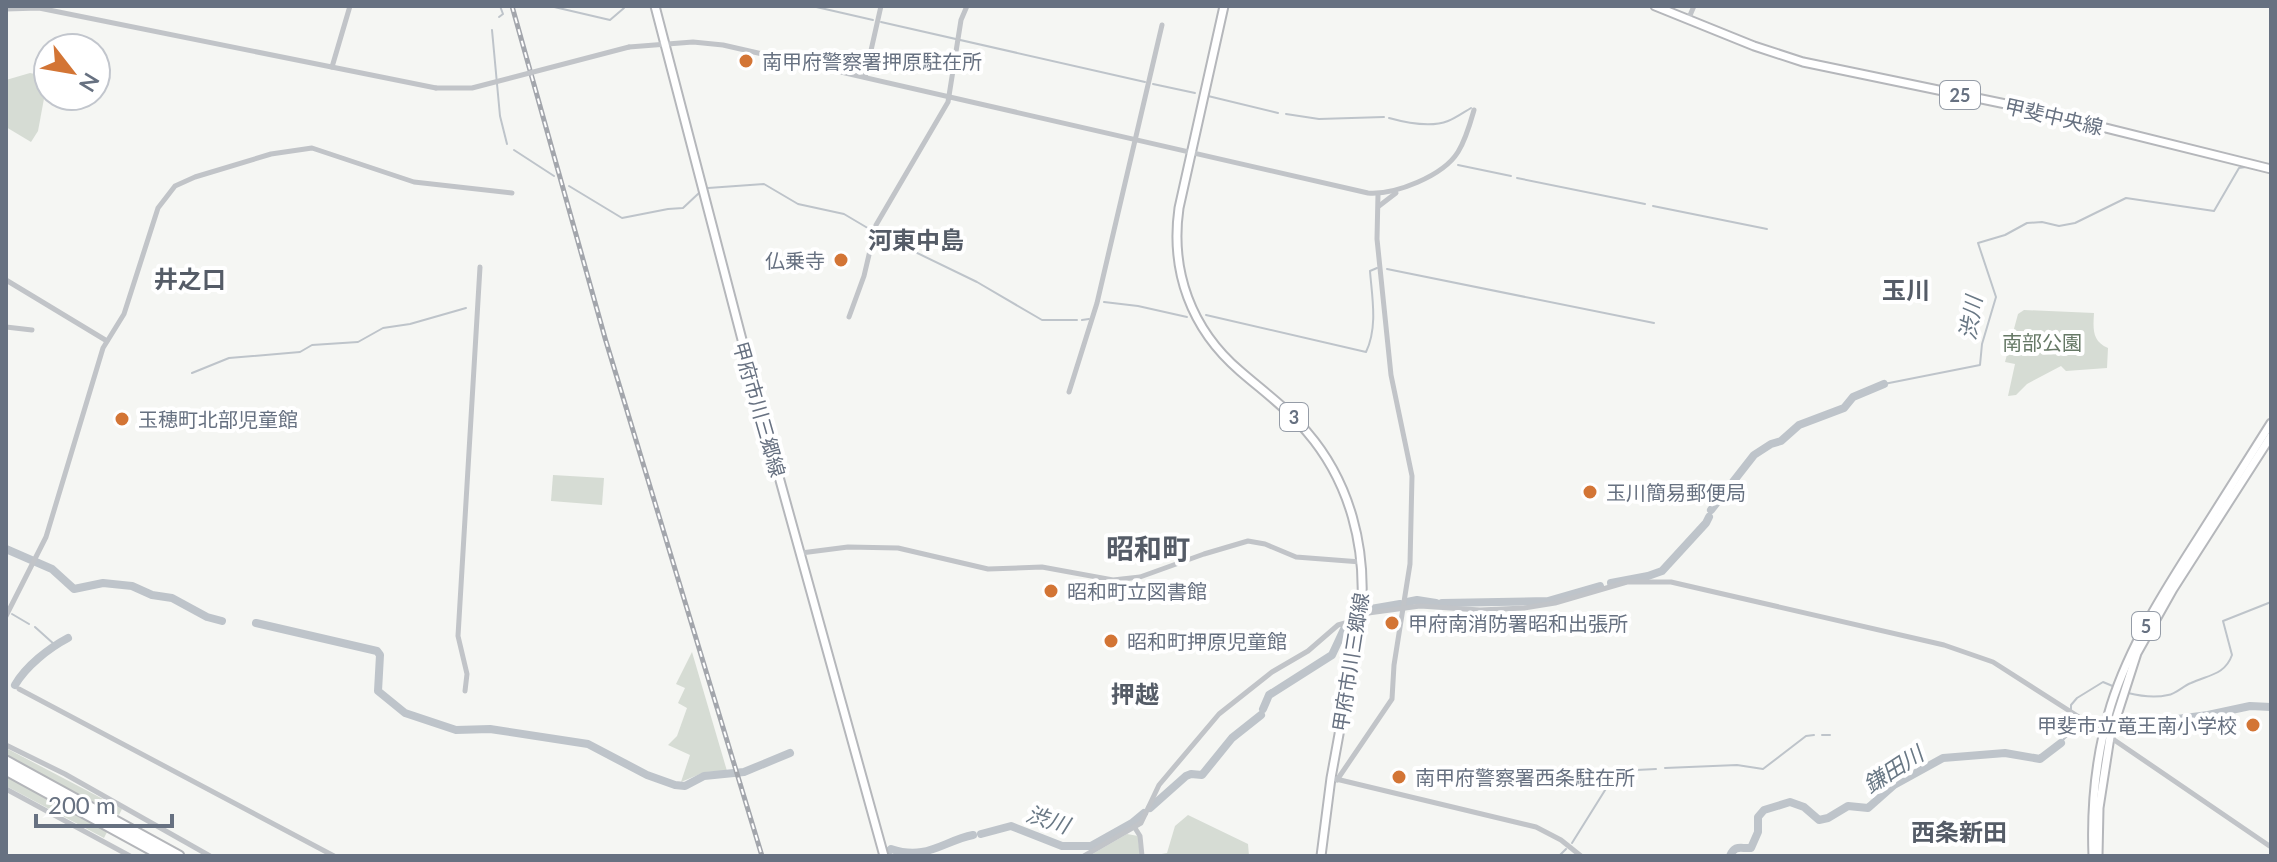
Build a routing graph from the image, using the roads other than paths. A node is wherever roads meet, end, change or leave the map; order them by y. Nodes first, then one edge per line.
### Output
1 (350, 6) edge
2 (655, 6) edge
3 (881, 6) edge
4 (967, 6) edge
5 (1224, 6) edge
6 (1655, 6) edge
7 (1694, 6) edge
8 (6, 9) edge
9 (1688, 20) junction
10 (1162, 25) dead end
11 (665, 44) junction
12 (332, 67) junction
13 (865, 77) junction
14 (949, 97) junction
15 (1474, 110) dead end
16 (1136, 140) junction
17 (1190, 152) junction
18 (2271, 169) edge
19 (1400, 190) junction
20 (512, 193) dead end
21 (1378, 194) junction
22 (1378, 209) junction
23 (480, 267) dead end
24 (6, 280) edge
25 (849, 317) dead end
26 (6, 327) edge
27 (32, 330) dead end
28 (107, 341) junction
29 (1069, 392) dead end
30 (2271, 423) edge
31 (2271, 436) edge
32 (801, 553) junction
33 (1361, 562) junction
34 (1404, 607) junction
35 (1361, 614) junction
36 (6, 616) edge
37 (19, 689) dead end
38 (465, 691) dead end
39 (2107, 735) junction
40 (6, 745) edge
41 (6, 761) edge
42 (6, 770) edge
43 (1334, 779) junction
44 (6, 789) edge
45 (1135, 828) junction
46 (2271, 847) edge
47 (884, 855) edge
48 (130, 856) edge
49 (163, 856) edge
50 (179, 856) edge
51 (210, 856) edge
52 (334, 856) edge
53 (1084, 856) edge
54 (1142, 856) edge
55 (1321, 856) edge
56 (1581, 856) edge
57 (2096, 856) edge

1 - 12 street
2 - 11 main road, 甲府市川三郷線
3 - 13 street
4 - 14 street
5 - 17 main road, 甲府市川三郷線 / 3
6 - 9 main road, 甲斐中央線 / 25
7 - 9 street
8 - 12 street
9 - 18 main road, 甲斐中央線 / 25
10 - 16 street
11 - 12 street, bridge
11 - 13 street
11 - 32 main road, 甲府市川三郷線
13 - 14 street
14 - 16 street
14 - 25 street
15 - 19 street
16 - 17 street
16 - 29 street
17 - 21 street
17 - 33 main road, 甲府市川三郷線 / 3
19 - 21 street
19 - 22 street
20 - 28 street
21 - 22 street
22 - 34 street
23 - 38 street
24 - 28 street
26 - 27 street
28 - 36 street
30 - 39 main road, 5
31 - 39 main road, 5
32 - 33 street
32 - 47 main road, 甲府市川三郷線
33 - 35 main road, 甲府市川三郷線 / 3
34 - 35 street
34 - 39 street
34 - 43 street
35 - 43 main road, 甲府市川三郷線 / 3
35 - 45 street
37 - 52 street
39 - 46 street
39 - 57 main road, 5
40 - 51 street
41 - 50 highway
42 - 49 highway
43 - 55 main road, 甲府市川三郷線 / 3
43 - 56 street
44 - 48 street
45 - 53 street
45 - 54 street

